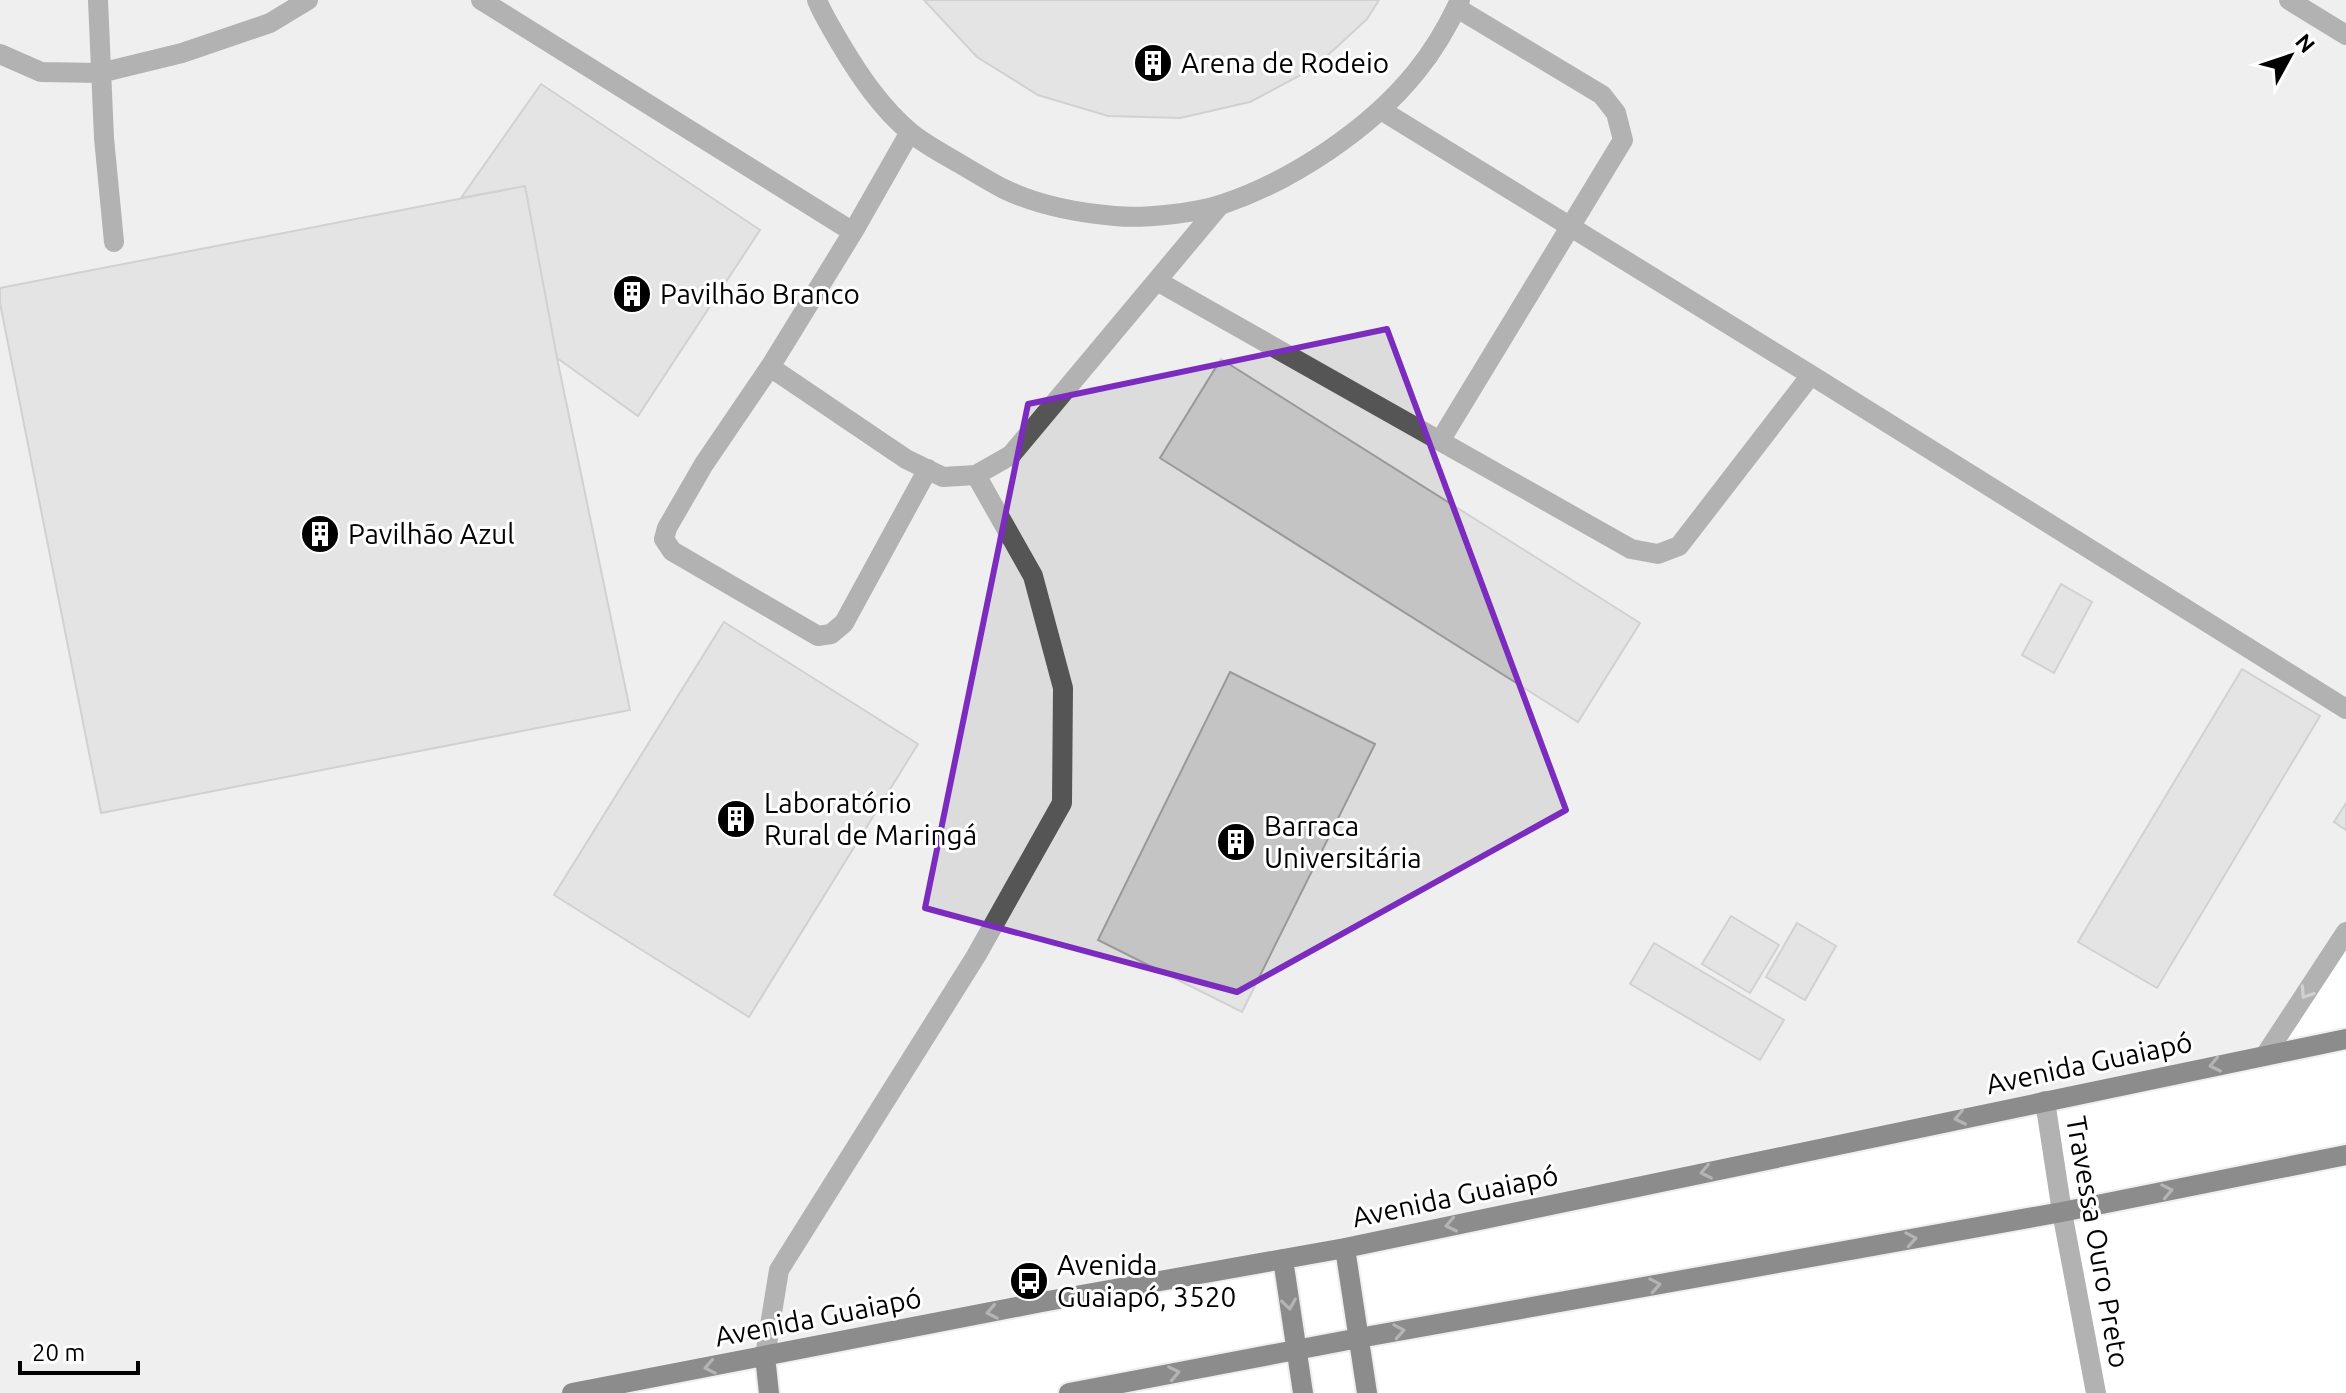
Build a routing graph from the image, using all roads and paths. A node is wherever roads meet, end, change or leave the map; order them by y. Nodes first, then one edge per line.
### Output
1 (98, 0) edge
2 (308, 0) edge
3 (481, 0) edge
4 (817, 0) edge
5 (2289, 0) edge
6 (1458, 4) edge
7 (2346, 35) edge
8 (0, 54) edge
9 (100, 73) junction
10 (1381, 110) junction
11 (910, 132) junction
12 (1220, 205) junction
13 (1569, 226) junction
14 (853, 232) junction
15 (114, 242) dead end
16 (1157, 281) junction
17 (770, 367) junction
18 (1811, 375) junction
19 (1440, 441) junction
20 (928, 469) junction
21 (976, 475) junction
22 (2346, 709) edge
23 (2346, 932) edge
24 (2346, 1039) edge
25 (2266, 1054) junction
26 (2045, 1101) junction
27 (2346, 1155) edge
28 (2062, 1212) junction
29 (1345, 1248) junction
30 (1283, 1259) junction
31 (1359, 1338) junction
32 (1295, 1350) junction
33 (765, 1356) junction
34 (572, 1393) edge
35 (769, 1393) edge
36 (1069, 1393) edge
37 (1303, 1393) edge
38 (1367, 1393) edge
39 (2096, 1393) edge

1 - 9 street
2 - 9 street
3 - 14 street
4 - 11 street
5 - 7 street
6 - 10 street
6 - 13 street
8 - 9 street
9 - 15 street
10 - 12 street
10 - 13 street
11 - 12 street
11 - 14 street
12 - 16 street
13 - 18 street
13 - 19 street
14 - 17 street
16 - 19 street
16 - 21 street
17 - 20 street
17 - 20 street
18 - 19 street
18 - 22 street
20 - 21 street
21 - 33 street
23 -> 25 street
24 - 25 main road, Avenida Guaiapó
25 -> 26 main road, Avenida Guaiapó
26 - 28 street, Travessa Ouro Preto
26 -> 29 main road, Avenida Guaiapó
28 -> 27 main road
31 -> 28 main road
28 - 39 street, Travessa Ouro Preto
29 - 30 main road, Avenida Guaiapó
29 - 31 main road
30 -> 32 main road
30 -> 33 main road, Avenida Guaiapó
31 - 32 main road
31 - 38 main road
36 -> 32 main road
32 - 37 main road
33 -> 34 main road, Avenida Guaiapó
33 - 35 main road

